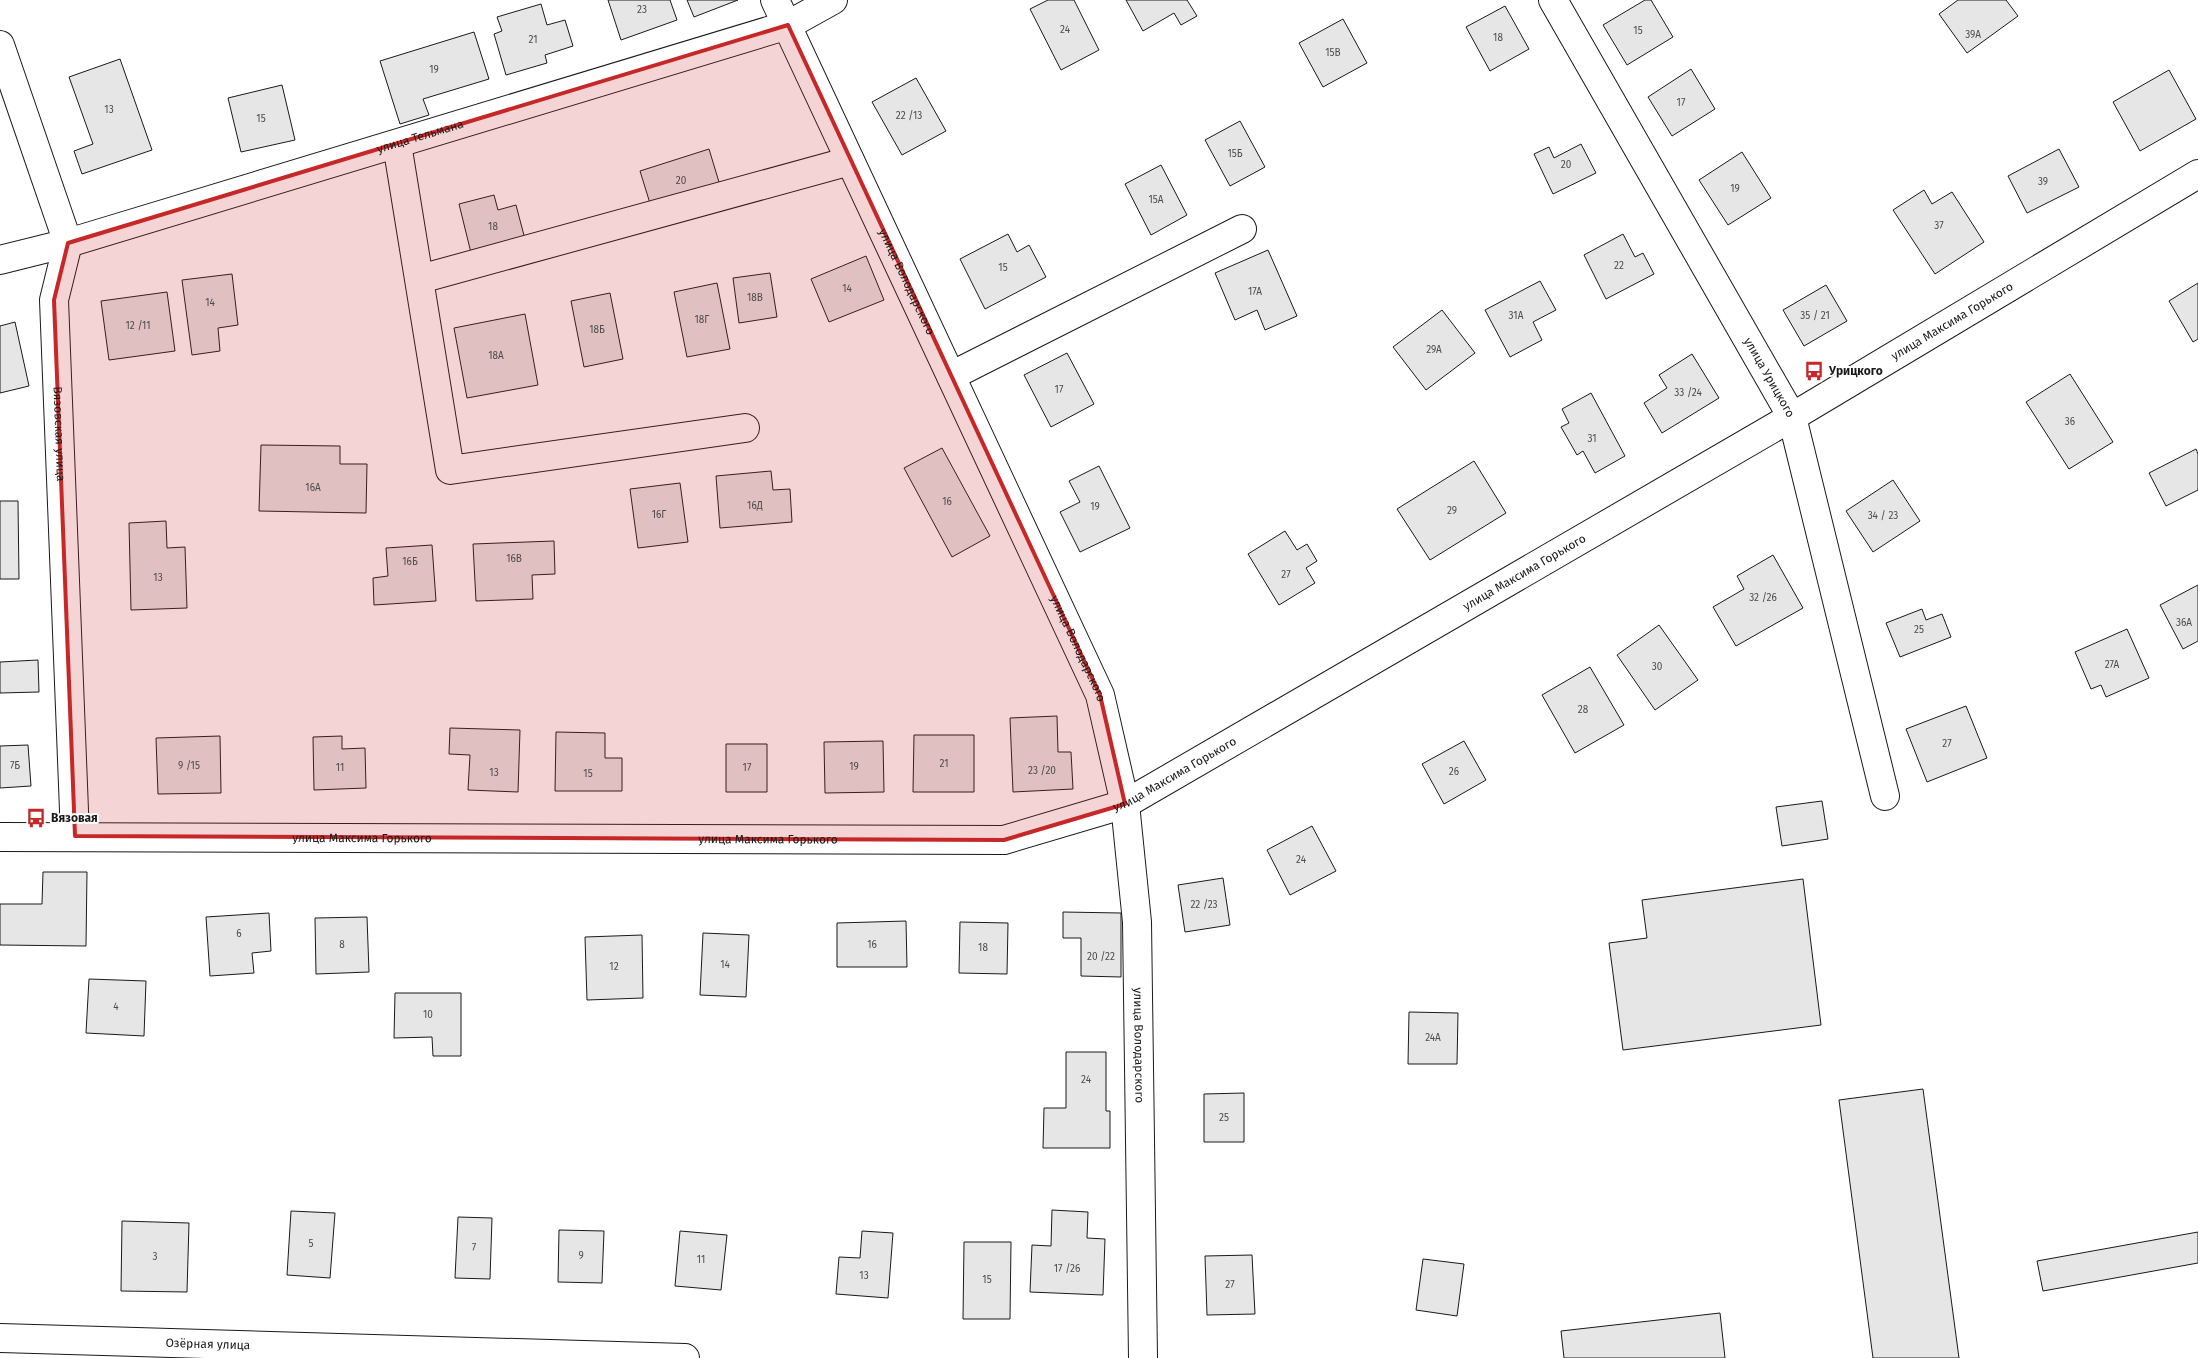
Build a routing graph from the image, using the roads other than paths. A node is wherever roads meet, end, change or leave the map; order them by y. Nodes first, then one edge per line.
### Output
1 (775, 0) edge
2 (833, 0) edge
3 (1553, 0) edge
4 (788, 25) junction
5 (0, 45) edge
6 (396, 144) junction
7 (850, 161) junction
8 (2198, 174) edge
9 (1242, 229) dead end
10 (68, 243) junction
11 (0, 260) edge
12 (420, 279) junction
13 (951, 376) junction
14 (1792, 417) junction
15 (746, 428) dead end
16 (1885, 796) dead end
17 (1125, 804) junction
18 (75, 836) junction
19 (0, 837) edge
20 (0, 1338) edge
21 (685, 1358) edge
22 (1143, 1358) edge

1 - 4 street, улица Володарского
2 - 4 street, улица Тельмана
3 - 14 street, улица Урицкого
4 - 6 street, улица Тельмана
4 - 7 street, улица Володарского
5 - 10 street
6 - 10 street, улица Тельмана
6 - 12 street
7 - 12 street
7 - 13 street, улица Володарского
8 - 14 street, улица Максима Горького
9 - 13 street
10 - 11 street, улица Тельмана
10 - 18 street, Вязовская улица
12 - 15 street
13 - 17 street, улица Володарского
14 - 16 street, улица Урицкого
14 - 17 street, улица Максима Горького
17 - 18 street, улица Максима Горького
17 - 22 street, улица Володарского
18 - 19 street, улица Максима Горького
20 - 21 street, Озёрная улица

